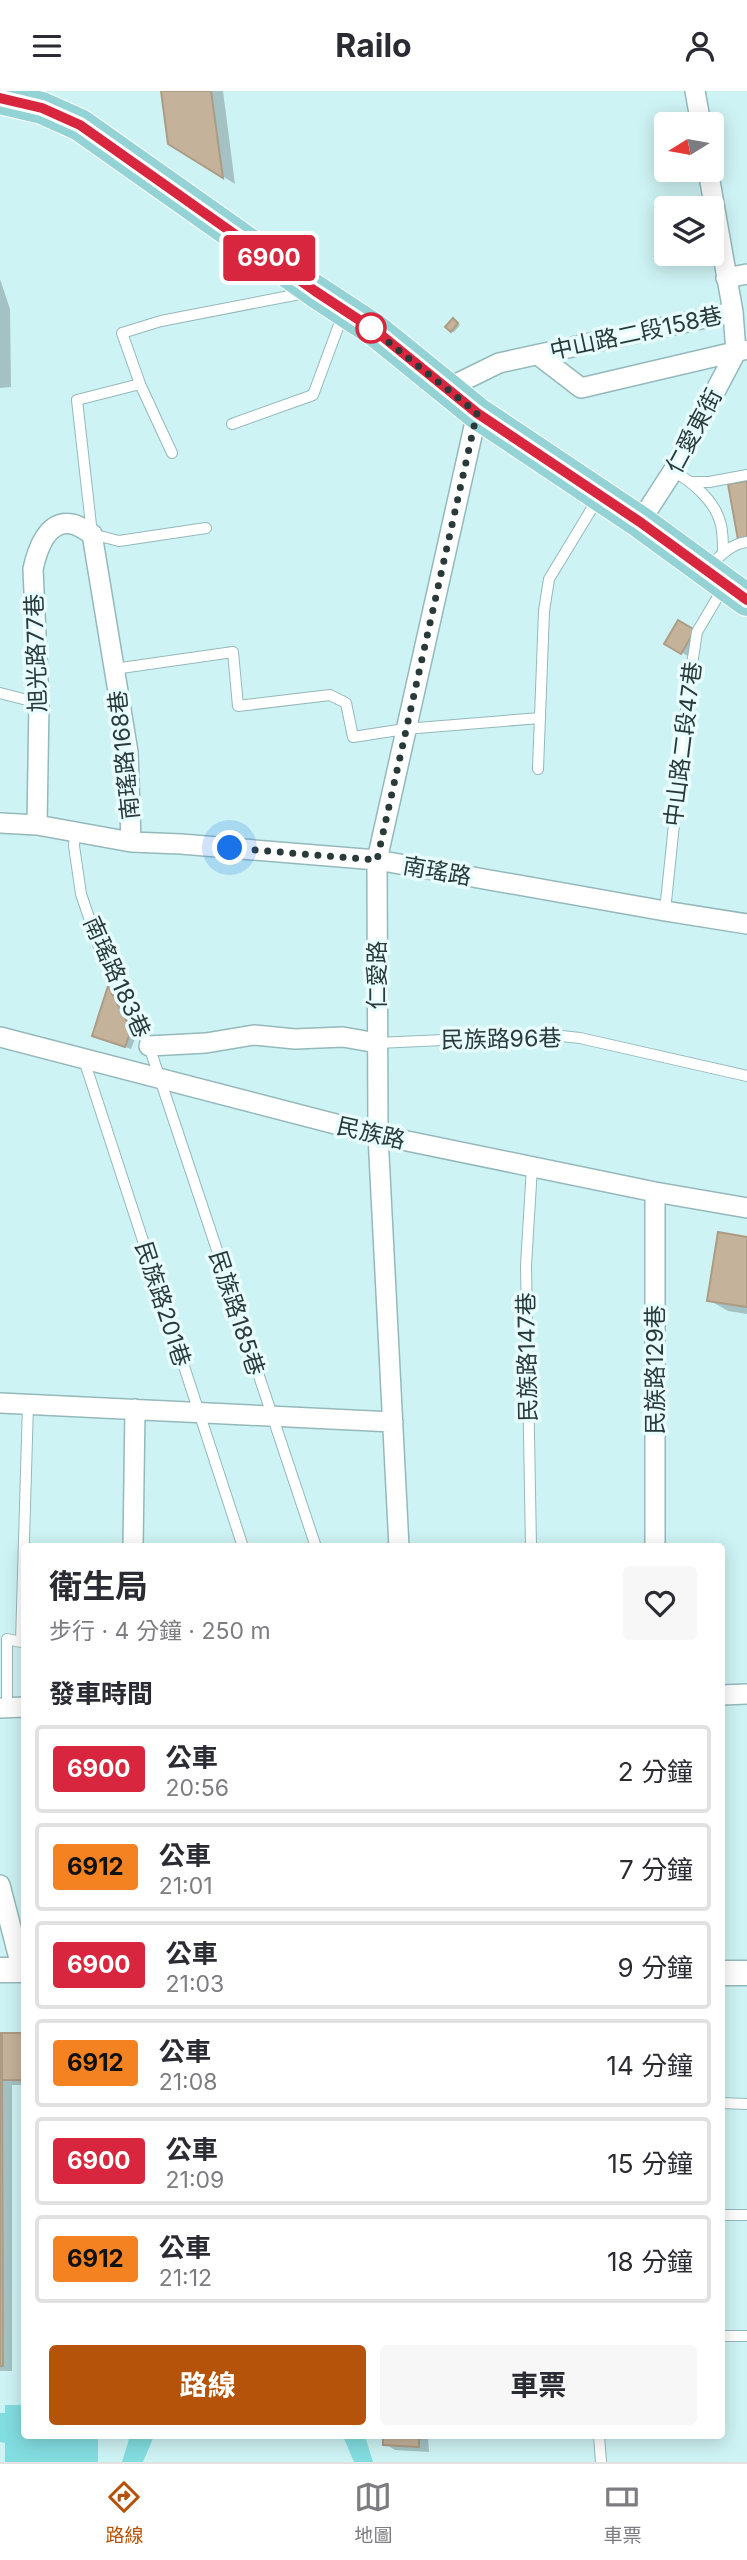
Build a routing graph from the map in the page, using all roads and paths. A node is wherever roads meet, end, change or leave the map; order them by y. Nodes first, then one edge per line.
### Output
1 (695, 91) edge
2 (0, 97) edge
3 (699, 112) edge
4 (710, 182) edge
5 (747, 274) edge
6 (726, 278) junction
7 (315, 291) junction
8 (344, 310) junction
9 (733, 312) junction
10 (742, 351) edge
11 (538, 355) junction
12 (140, 384) junction
13 (448, 388) junction
14 (477, 413) junction
15 (232, 424) dead end
16 (172, 453) dead end
17 (673, 471) junction
18 (747, 475) edge
19 (692, 482) junction
20 (599, 496) junction
21 (640, 522) junction
22 (206, 528) dead end
23 (92, 534) junction
24 (747, 542) edge
25 (725, 577) edge
26 (114, 669) junction
27 (0, 693) edge
28 (39, 703) junction
29 (540, 718) junction
30 (405, 729) junction
31 (538, 769) dead end
32 (0, 823) edge
33 (37, 825) junction
34 (75, 832) junction
35 (131, 842) junction
36 (377, 860) junction
37 (665, 911) junction
38 (747, 924) edge
39 (0, 1037) edge
40 (377, 1043) junction
41 (149, 1046) junction
42 (84, 1060) junction
43 (747, 1076) edge
44 (160, 1079) junction
45 (378, 1135) junction
46 (532, 1167) junction
47 (655, 1192) junction
48 (747, 1208) edge
49 (0, 1403) edge
50 (28, 1404) junction
51 (135, 1409) junction
52 (199, 1413) junction
53 (271, 1416) junction
54 (393, 1422) junction
55 (24, 1543) edge
56 (133, 1543) edge
57 (242, 1543) edge
58 (315, 1543) edge
59 (399, 1543) edge
60 (531, 1543) edge
61 (655, 1543) edge
62 (21, 1642) edge
63 (747, 1695) edge
64 (725, 1696) edge
65 (10, 1707) edge
66 (0, 1885) edge
67 (15, 1970) edge
68 (725, 1973) edge
69 (747, 1973) edge
70 (725, 2103) edge
71 (747, 2104) edge
72 (725, 2215) edge
73 (747, 2215) edge
74 (725, 2336) edge
75 (747, 2336) edge
76 (599, 2439) edge
77 (601, 2462) edge

1 - 3 street
2 - 7 main road
4 - 6 street
5 - 6 street
6 - 9 street
7 - 8 main road
7 - 12 lane
8 - 13 main road
8 - 15 lane
9 - 10 street
9 - 11 street, 中山路二段158巷
10 - 11 street, 中山路二段158巷
10 - 17 street, 仁愛東街
11 - 13 street, 中山路二段158巷
12 - 16 lane
12 - 23 lane
13 - 14 main road
14 - 20 main road
14 - 30 street, 仁愛路
17 - 19 lane
17 - 21 street, 仁愛東街
18 - 19 lane
19 - 25 lane
20 - 21 main road
20 - 29 lane
21 - 25 main road
22 - 23 lane
23 - 26 street, 南瑤路168巷
23 - 28 street, 旭光路77巷
24 - 25 lane
25 - 37 lane, 中山路二段47巷
26 - 30 lane, 南瑤路168巷
26 - 35 street, 南瑤路168巷
27 - 28 lane
28 - 33 street, 旭光路77巷
29 - 30 lane
29 - 31 lane
30 - 36 street, 仁愛路
32 - 33 street, 南瑤路
33 - 34 street, 南瑤路
34 - 35 street, 南瑤路
34 - 41 lane, 南瑤路183巷
35 - 36 street, 南瑤路
36 - 37 street, 南瑤路
36 - 40 street, 仁愛路
37 - 38 street, 南瑤路
39 - 42 street, 民族路
40 - 41 street
40 - 43 lane, 民族路96巷
40 - 45 street, 仁愛路
41 - 44 lane, 南瑤路183巷
42 - 44 street, 民族路
42 - 52 lane, 民族路201巷
44 - 45 street, 民族路
44 - 53 lane, 民族路185巷
45 - 46 street, 民族路
45 - 54 street, 仁愛路
46 - 47 street, 民族路
46 - 60 lane, 民族路147巷
47 - 48 street, 民族路
47 - 61 street, 民族路129巷
49 - 50 street
50 - 51 street
50 - 55 lane
51 - 52 street
51 - 56 street
52 - 53 street
52 - 57 lane, 民族路201巷
53 - 54 street
53 - 58 lane, 民族路185巷
54 - 59 street, 仁愛路
62 - 65 lane
63 - 64 street
66 - 67 street
68 - 69 street
70 - 71 lane
72 - 73 lane
74 - 75 lane
76 - 77 lane

